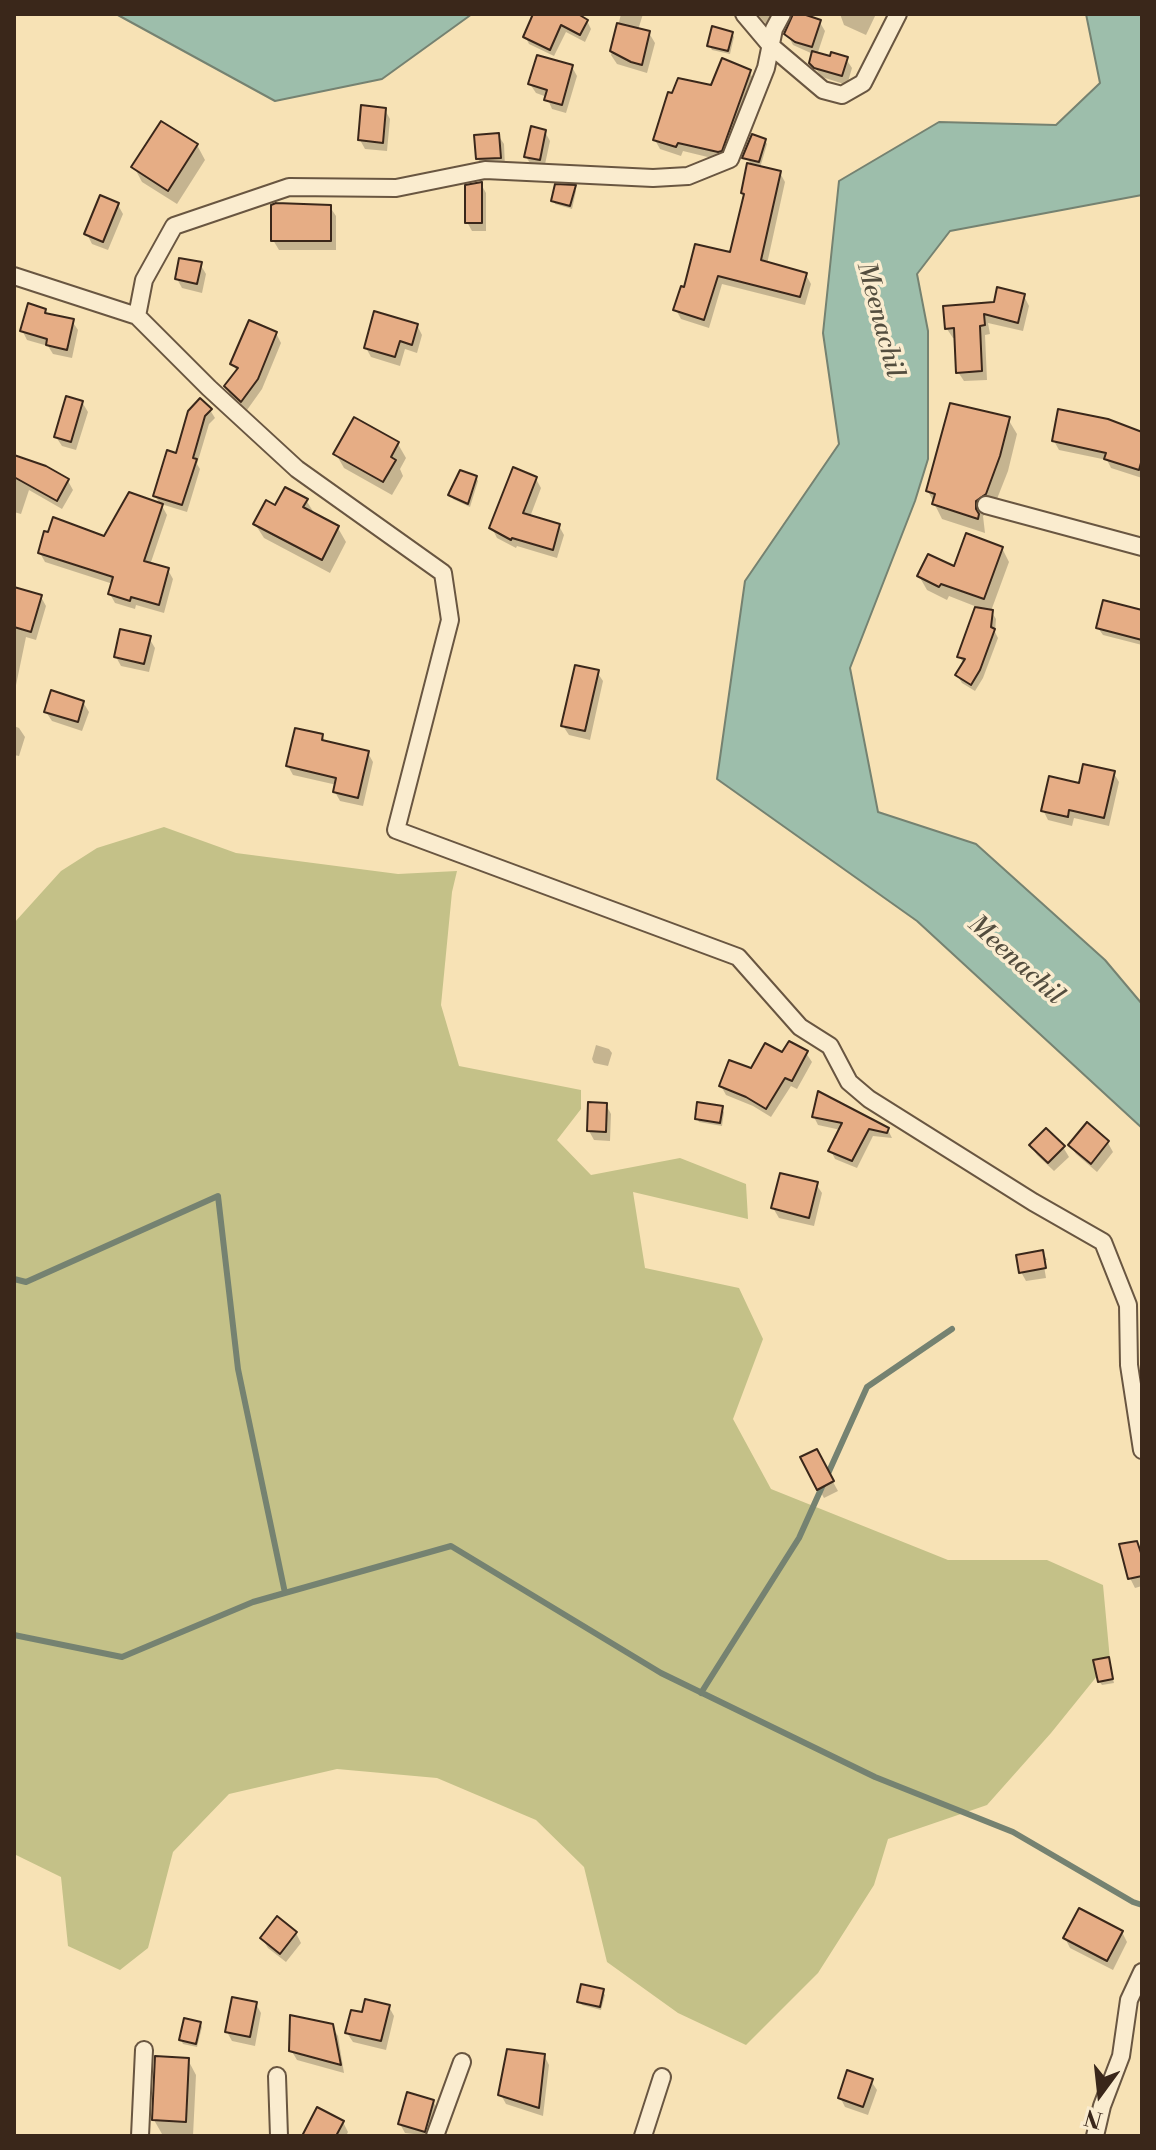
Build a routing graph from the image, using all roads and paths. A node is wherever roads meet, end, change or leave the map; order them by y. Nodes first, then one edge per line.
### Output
1 (744, 14) edge
2 (782, 14) edge
3 (898, 14) edge
4 (771, 46) junction
5 (14, 276) edge
6 (137, 316) junction
7 (986, 505) dead end
8 (1142, 547) edge
9 (1142, 1450) edge
10 (1142, 1972) edge
11 (144, 2050) dead end
12 (462, 2062) dead end
13 (277, 2076) dead end
14 (662, 2077) dead end
15 (140, 2136) edge
16 (279, 2136) edge
17 (435, 2136) edge
18 (643, 2136) edge
19 (1095, 2136) edge

1 - 4 street
2 - 4 street
3 - 4 street
4 - 6 street
5 - 6 street
6 - 9 street
7 - 8 street
10 - 19 street
11 - 15 street
12 - 17 street
13 - 16 street
14 - 18 street

